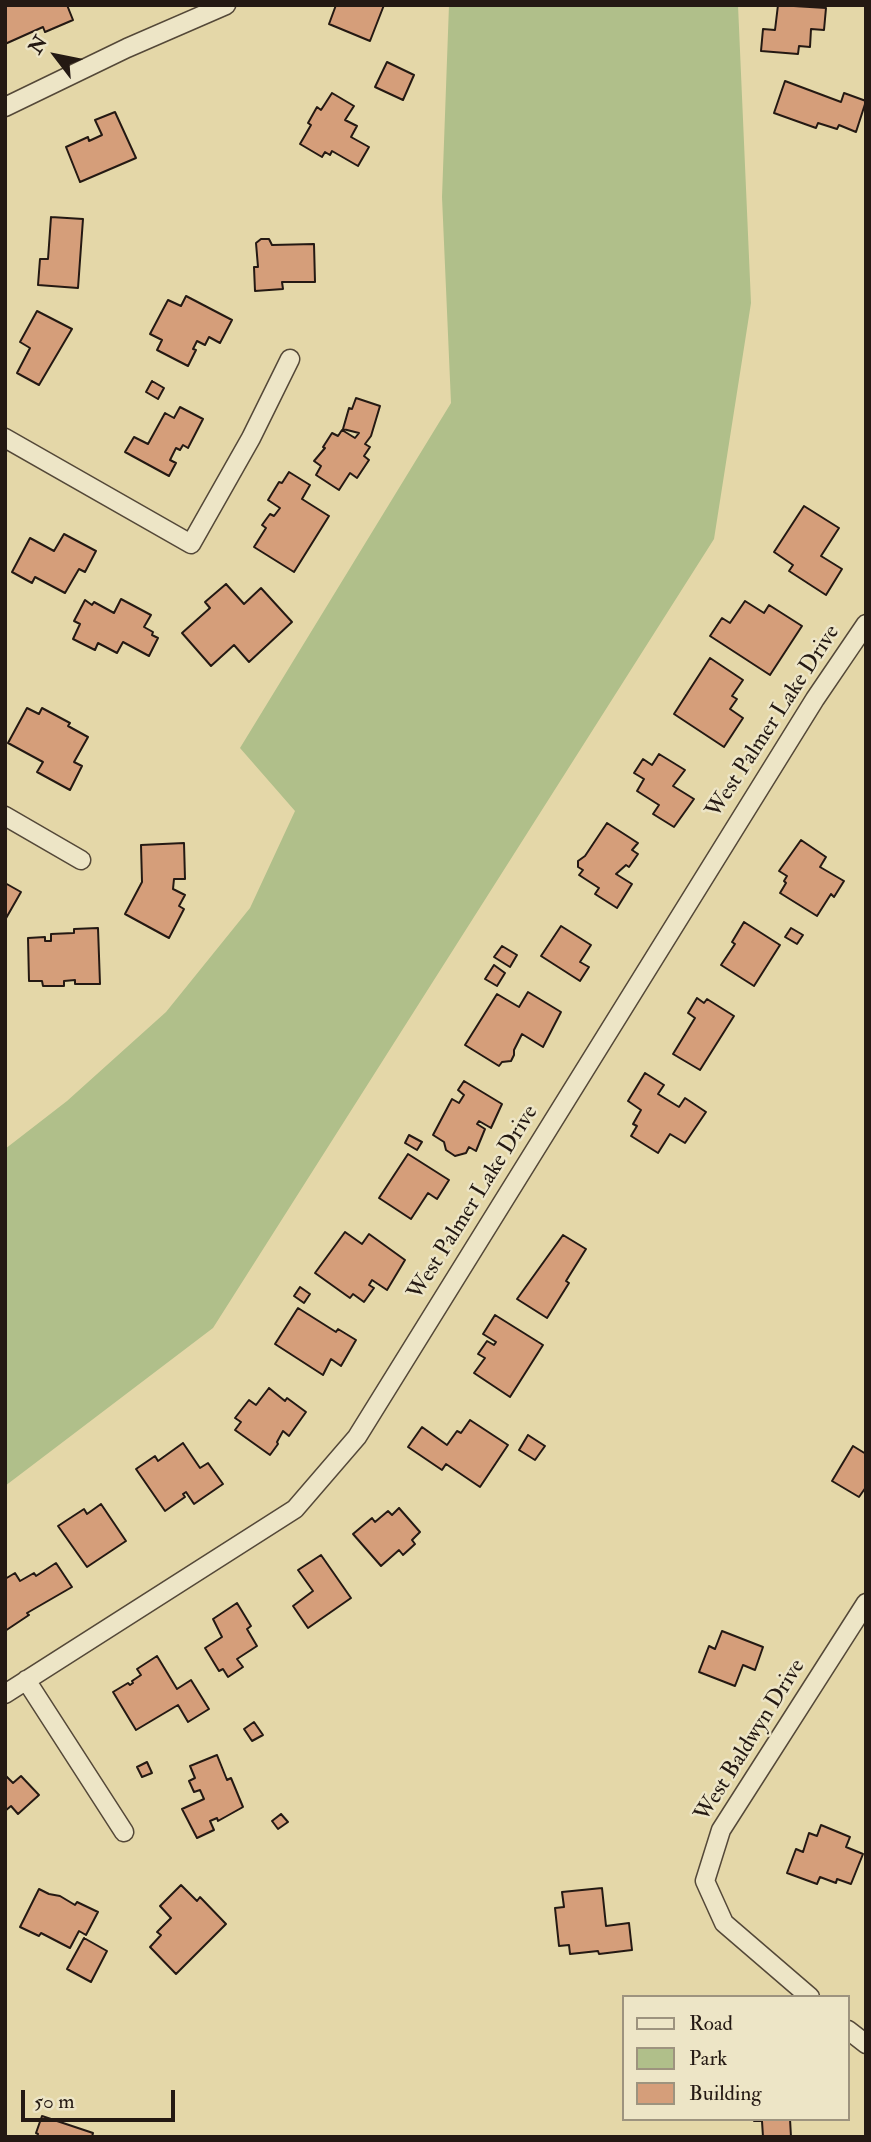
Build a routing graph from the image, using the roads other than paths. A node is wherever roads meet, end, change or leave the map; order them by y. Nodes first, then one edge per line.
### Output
1 (226, 5) edge
2 (5, 107) edge
3 (290, 359) dead end
4 (5, 438) edge
5 (866, 624) edge
6 (5, 816) edge
7 (81, 860) dead end
8 (866, 1604) edge
9 (26, 1680) junction
10 (5, 1693) edge
11 (124, 1832) dead end
12 (808, 1995) edge
13 (850, 2032) edge
14 (866, 2045) edge

1 - 2 street
3 - 4 street
5 - 9 street, West Palmer Lake Drive
6 - 7 street
8 - 12 street, West Baldwyn Drive
9 - 10 street, West Palmer Lake Drive
9 - 11 street
13 - 14 street

